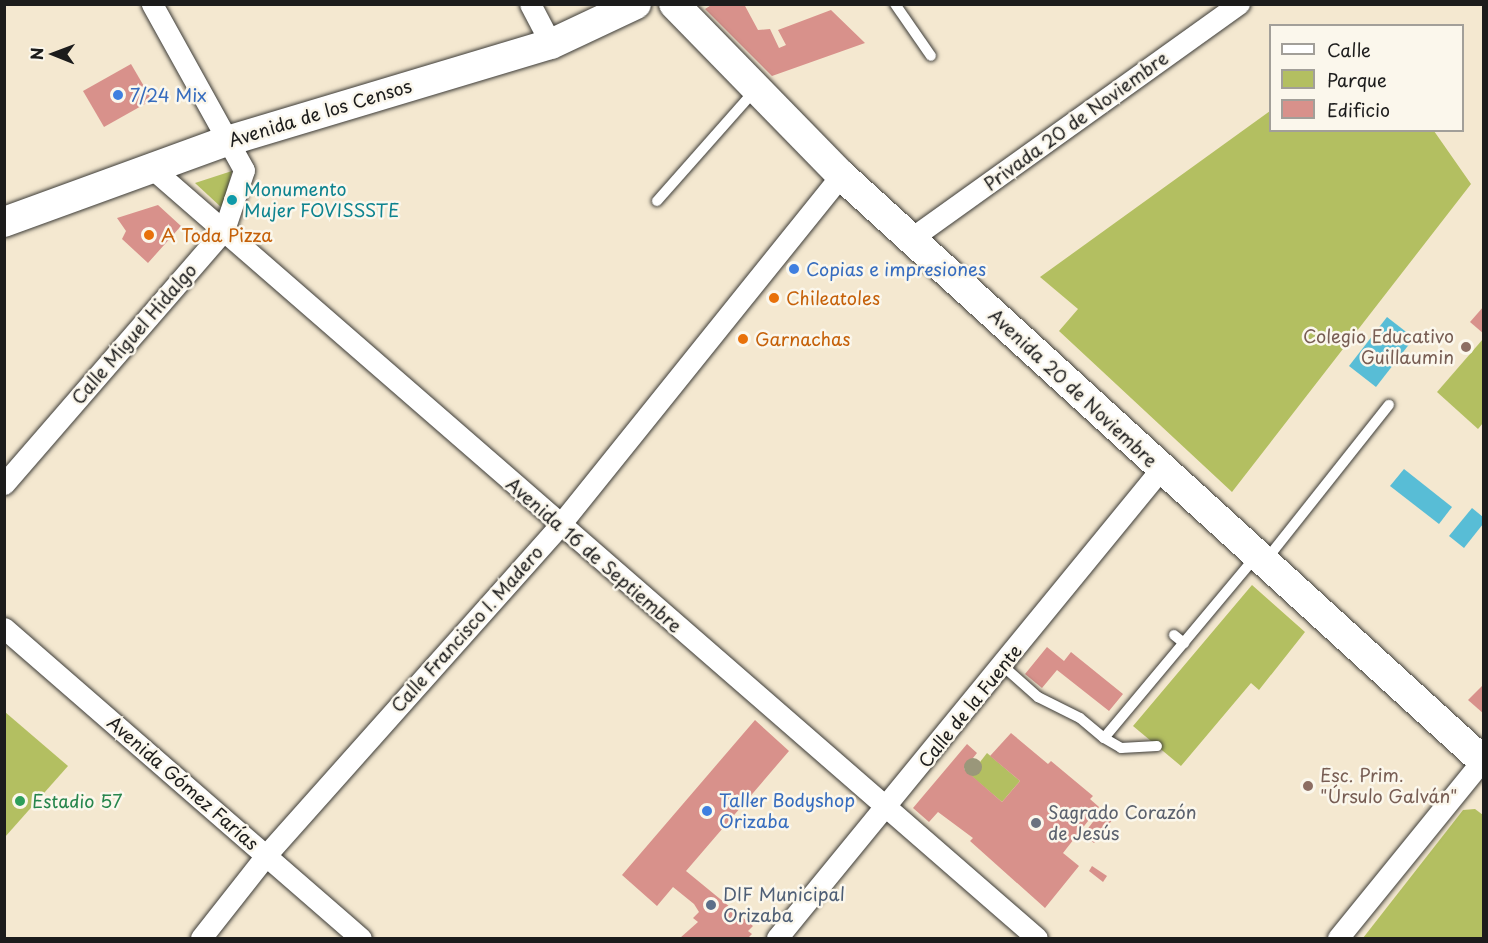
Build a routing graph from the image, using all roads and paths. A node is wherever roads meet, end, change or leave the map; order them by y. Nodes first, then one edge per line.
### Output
1 (152, 4) edge
2 (530, 4) edge
3 (636, 4) edge
4 (674, 4) edge
5 (895, 4) edge
6 (1239, 4) edge
7 (551, 44) junction
8 (931, 57) dead end
9 (759, 87) junction
10 (227, 141) junction
11 (154, 170) junction
12 (841, 175) junction
13 (657, 201) dead end
14 (4, 222) edge
15 (224, 230) junction
16 (913, 237) junction
17 (1389, 405) dead end
18 (1160, 470) junction
19 (4, 484) edge
20 (559, 526) junction
21 (1260, 559) junction
22 (4, 628) edge
23 (1174, 635) dead end
24 (1184, 643) junction
25 (1002, 666) junction
26 (1104, 738) junction
27 (1157, 746) dead end
28 (1483, 762) edge
29 (887, 808) junction
30 (267, 855) junction
31 (201, 939) edge
32 (361, 939) edge
33 (777, 939) edge
34 (1036, 939) edge
35 (1338, 939) edge

1 - 10 street, Calle Miguel Hidalgo
2 - 7 street
3 - 7 street, Avenida de los Censos
4 - 9 street, Avenida 20 de Noviembre
5 - 8 lane
6 - 16 street, Privada 20 de Noviembre
7 - 10 street, Avenida de los Censos
9 - 12 street, Avenida 20 de Noviembre
9 - 13 lane
10 - 11 street, Avenida de los Censos
10 - 15 street, Calle Miguel Hidalgo
11 - 14 street, Avenida de los Censos
11 - 15 street, Avenida 16 de Septiembre
12 - 16 street, Avenida 20 de Noviembre
12 - 20 street, Calle Francisco I. Madero
15 - 19 street, Calle Miguel Hidalgo
15 - 20 street, Avenida 16 de Septiembre
16 - 18 street, Avenida 20 de Noviembre
17 - 21 lane
18 - 21 street, Avenida 20 de Noviembre
18 - 25 street, Calle de la Fuente
20 - 29 street, Avenida 16 de Septiembre
20 - 30 street, Calle Francisco I. Madero
21 - 24 lane
21 - 28 street, Avenida 20 de Noviembre
22 - 30 street, Avenida Gómez Farías
23 - 24 lane
24 - 26 lane
25 - 26 lane
25 - 29 street, Calle de la Fuente
26 - 27 lane
28 - 35 street
29 - 33 street, Calle de la Fuente
29 - 34 street, Avenida 16 de Septiembre
30 - 31 street, Calle Francisco I. Madero
30 - 32 street, Avenida Gómez Farías

